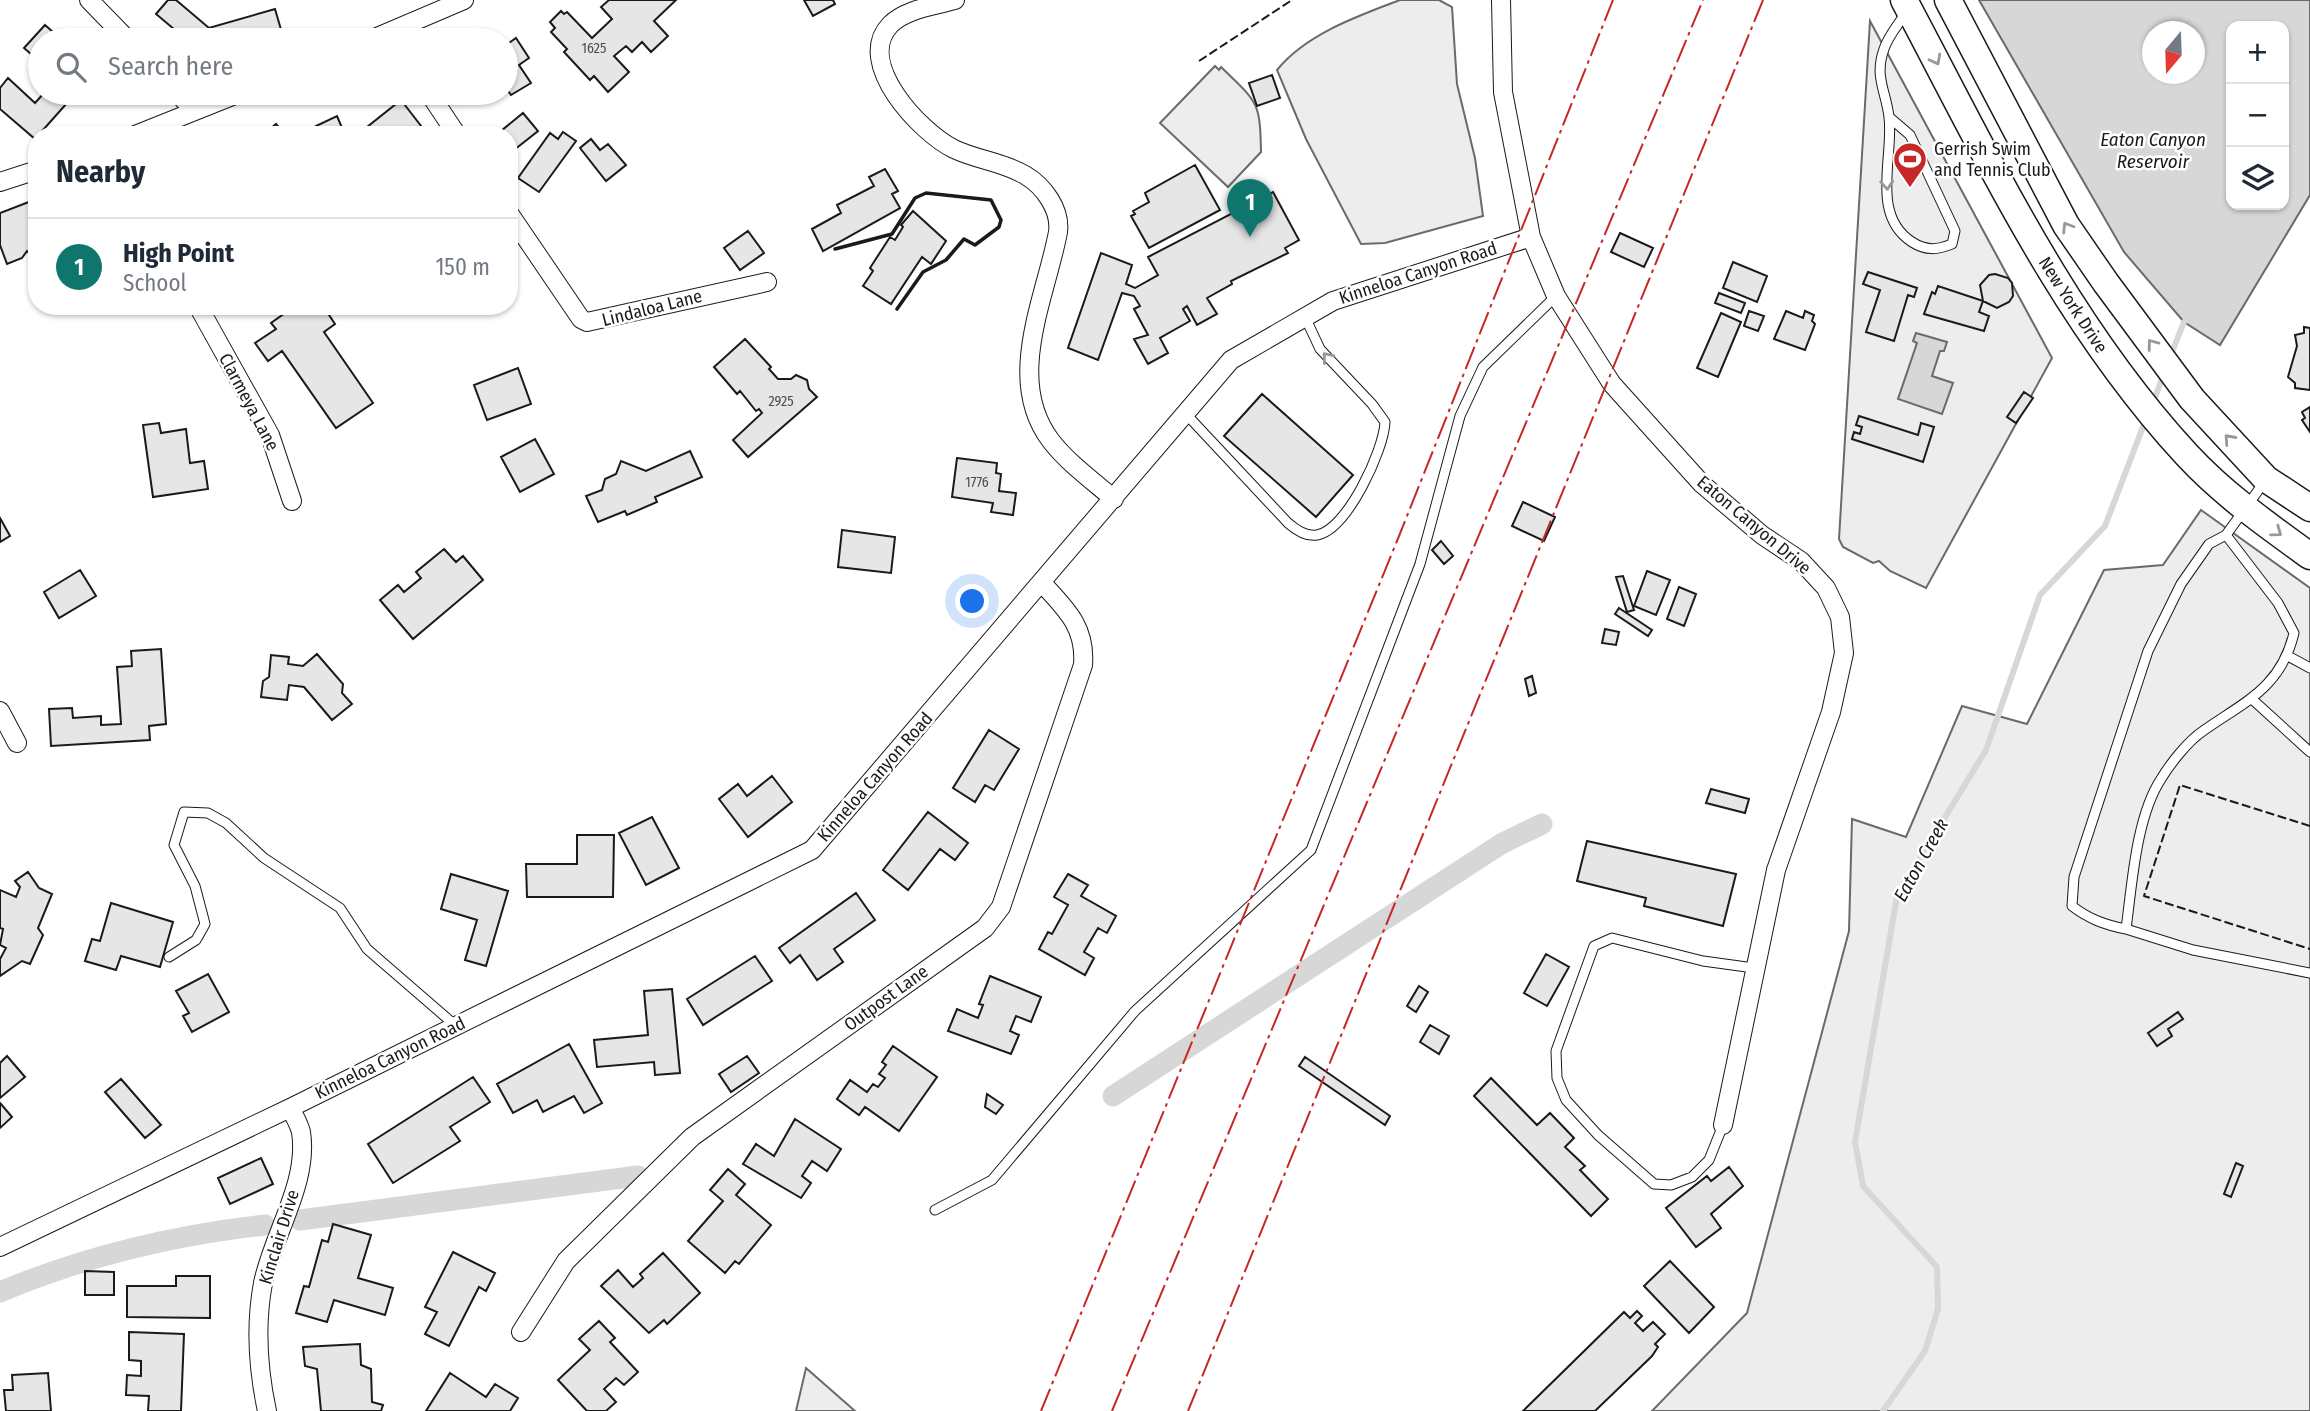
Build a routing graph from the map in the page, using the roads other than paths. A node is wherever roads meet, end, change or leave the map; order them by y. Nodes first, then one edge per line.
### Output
1 (89, 0) edge
2 (464, 0) edge
3 (955, 0) edge
4 (1500, 0) edge
5 (1948, 0) edge
6 (1906, 4) edge
7 (116, 28) edge
8 (409, 28) edge
9 (189, 105) edge
10 (210, 105) edge
11 (437, 105) edge
12 (195, 111) junction
13 (1889, 117) junction
14 (158, 126) edge
15 (451, 126) edge
16 (28, 173) edge
17 (0, 182) edge
18 (518, 226) edge
19 (1531, 237) junction
20 (767, 282) dead end
21 (1556, 296) junction
22 (203, 315) edge
23 (1305, 317) junction
24 (1186, 414) junction
25 (2266, 479) junction
26 (1114, 499) junction
27 (292, 501) dead end
28 (2245, 508) junction
29 (2310, 508) edge
30 (2226, 534) junction
31 (2310, 556) edge
32 (1042, 583) junction
33 (2288, 656) junction
34 (2310, 668) edge
35 (2253, 700) junction
36 (0, 711) edge
37 (17, 743) dead end
38 (2310, 752) edge
39 (2126, 929) junction
40 (169, 957) dead end
41 (1754, 968) junction
42 (2310, 973) edge
43 (456, 1026) junction
44 (290, 1108) junction
45 (1723, 1125) joint
46 (935, 1210) dead end
47 (0, 1247) edge
48 (521, 1332) dead end
49 (267, 1411) edge

1 - 7 street
2 - 8 street
3 - 26 street
4 - 19 street, Eaton Canyon Drive
25 -> 5 main road
6 - 13 lane
6 -> 28 main road, New York Drive
9 - 12 street
10 - 12 street
11 - 15 street
12 - 14 street
13 -> 13 lane
16 - 17 street
18 - 20 street, Lindaloa Lane
19 - 21 street, Eaton Canyon Drive
19 - 23 street, Kinneloa Canyon Road
21 - 41 street, Eaton Canyon Drive
21 - 46 lane
22 - 27 street, Clarmeya Lane
23 - 24 street, Kinneloa Canyon Road
24 -> 23 lane
24 - 26 street, Kinneloa Canyon Road
25 - 28 lane
25 - 29 main road
26 - 32 street, Kinneloa Canyon Road
28 - 30 lane
28 -> 31 main road, New York Drive
30 - 33 lane
30 - 39 lane
32 - 43 street, Kinneloa Canyon Road
32 - 48 street, Outpost Lane
33 - 34 lane
33 - 35 lane
35 - 38 lane
35 - 39 lane
36 - 37 street
39 - 42 lane
40 - 43 lane
41 - 45 street, Eaton Canyon Drive
41 - 45 lane
43 - 44 street, Kinneloa Canyon Road
44 - 47 street, Kinneloa Canyon Road
44 - 49 street, Kinclair Drive

